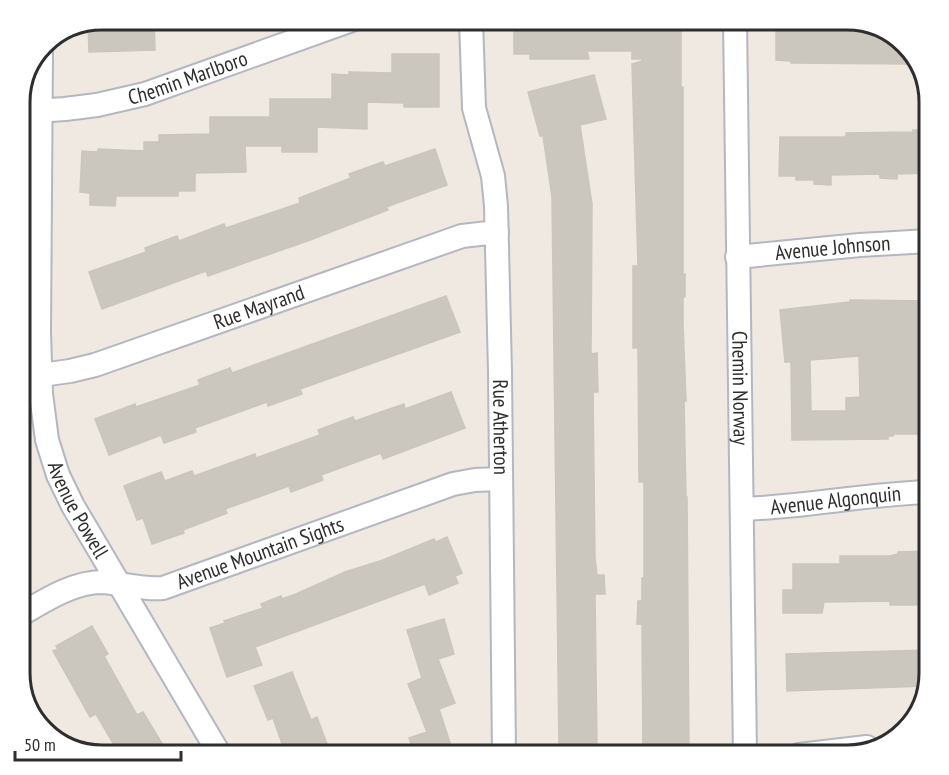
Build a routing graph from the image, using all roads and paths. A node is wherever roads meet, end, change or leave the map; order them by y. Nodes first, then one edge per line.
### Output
1 (297, 30) edge
2 (471, 30) edge
3 (735, 30) edge
4 (38, 69) edge
5 (30, 112) edge
6 (497, 232) junction
7 (919, 242) edge
8 (737, 257) junction
9 (30, 376) edge
10 (501, 479) junction
11 (919, 493) edge
12 (742, 509) junction
13 (119, 584) junction
14 (30, 610) edge
15 (214, 745) edge
16 (504, 745) edge
17 (745, 745) edge

1 - 5 street, Chemin Marlboro
2 - 6 street, Rue Atherton
3 - 8 street, Chemin Norway
4 - 5 street, Avenue Powell
5 - 9 street, Avenue Powell
6 - 9 street, Rue Mayrand
6 - 10 street, Rue Atherton
7 - 8 street, Avenue Johnson
8 - 12 street, Chemin Norway
9 - 13 street, Avenue Powell
10 - 13 street, Avenue Mountain Sights
10 - 16 street, Rue Atherton
11 - 12 street, Avenue Algonquin
12 - 17 street, Chemin Norway
13 - 14 street, Avenue Mountain Sights
13 - 15 street, Avenue Powell

